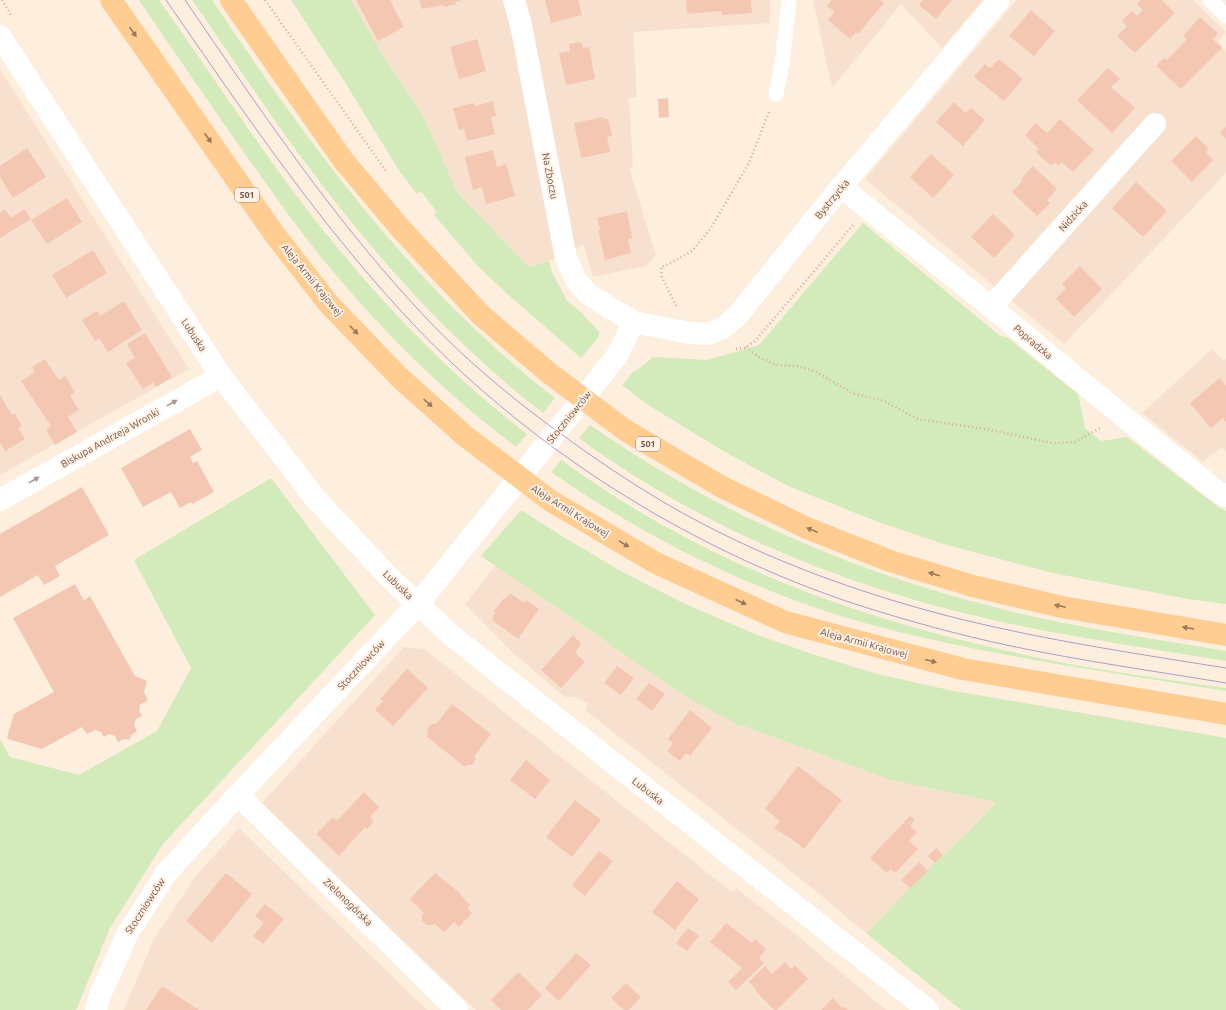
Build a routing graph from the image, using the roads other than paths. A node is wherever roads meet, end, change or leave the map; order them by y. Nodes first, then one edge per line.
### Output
1 (111, 0) edge
2 (231, 0) edge
3 (514, 0) edge
4 (789, 0) edge
5 (998, 0) edge
6 (1210, 0) edge
7 (1226, 16) edge
8 (0, 36) edge
9 (776, 94) road end
10 (1154, 124) dead end
11 (841, 187) junction
12 (991, 307) junction
13 (634, 322) junction
14 (221, 376) junction
15 (1226, 496) edge
16 (0, 500) edge
17 (418, 604) junction
18 (1226, 635) edge
19 (1226, 714) edge
20 (238, 795) junction
21 (96, 1010) edge
22 (457, 1010) edge
23 (928, 1010) edge

1 -> 19 main road, Aleja Armii Krajowej / 501
18 -> 2 main road, 501
3 - 13 street, Na Zboczu
4 - 9 lane
5 - 11 street, Bystrzycka
6 - 7 lane
8 - 14 street, Lubuska
10 - 12 street, Nidzicka
11 - 12 street, Popradzka
11 - 13 street, Bystrzycka
12 - 15 street, Popradzka
13 - 17 street, Stoczniowców
16 -> 14 street, Biskupa Andrzeja Wronki
14 - 17 street, Lubuska
17 - 20 street, Stoczniowców
17 - 23 street, Lubuska
20 - 21 street, Stoczniowców
20 - 22 street, Zielonogórska

